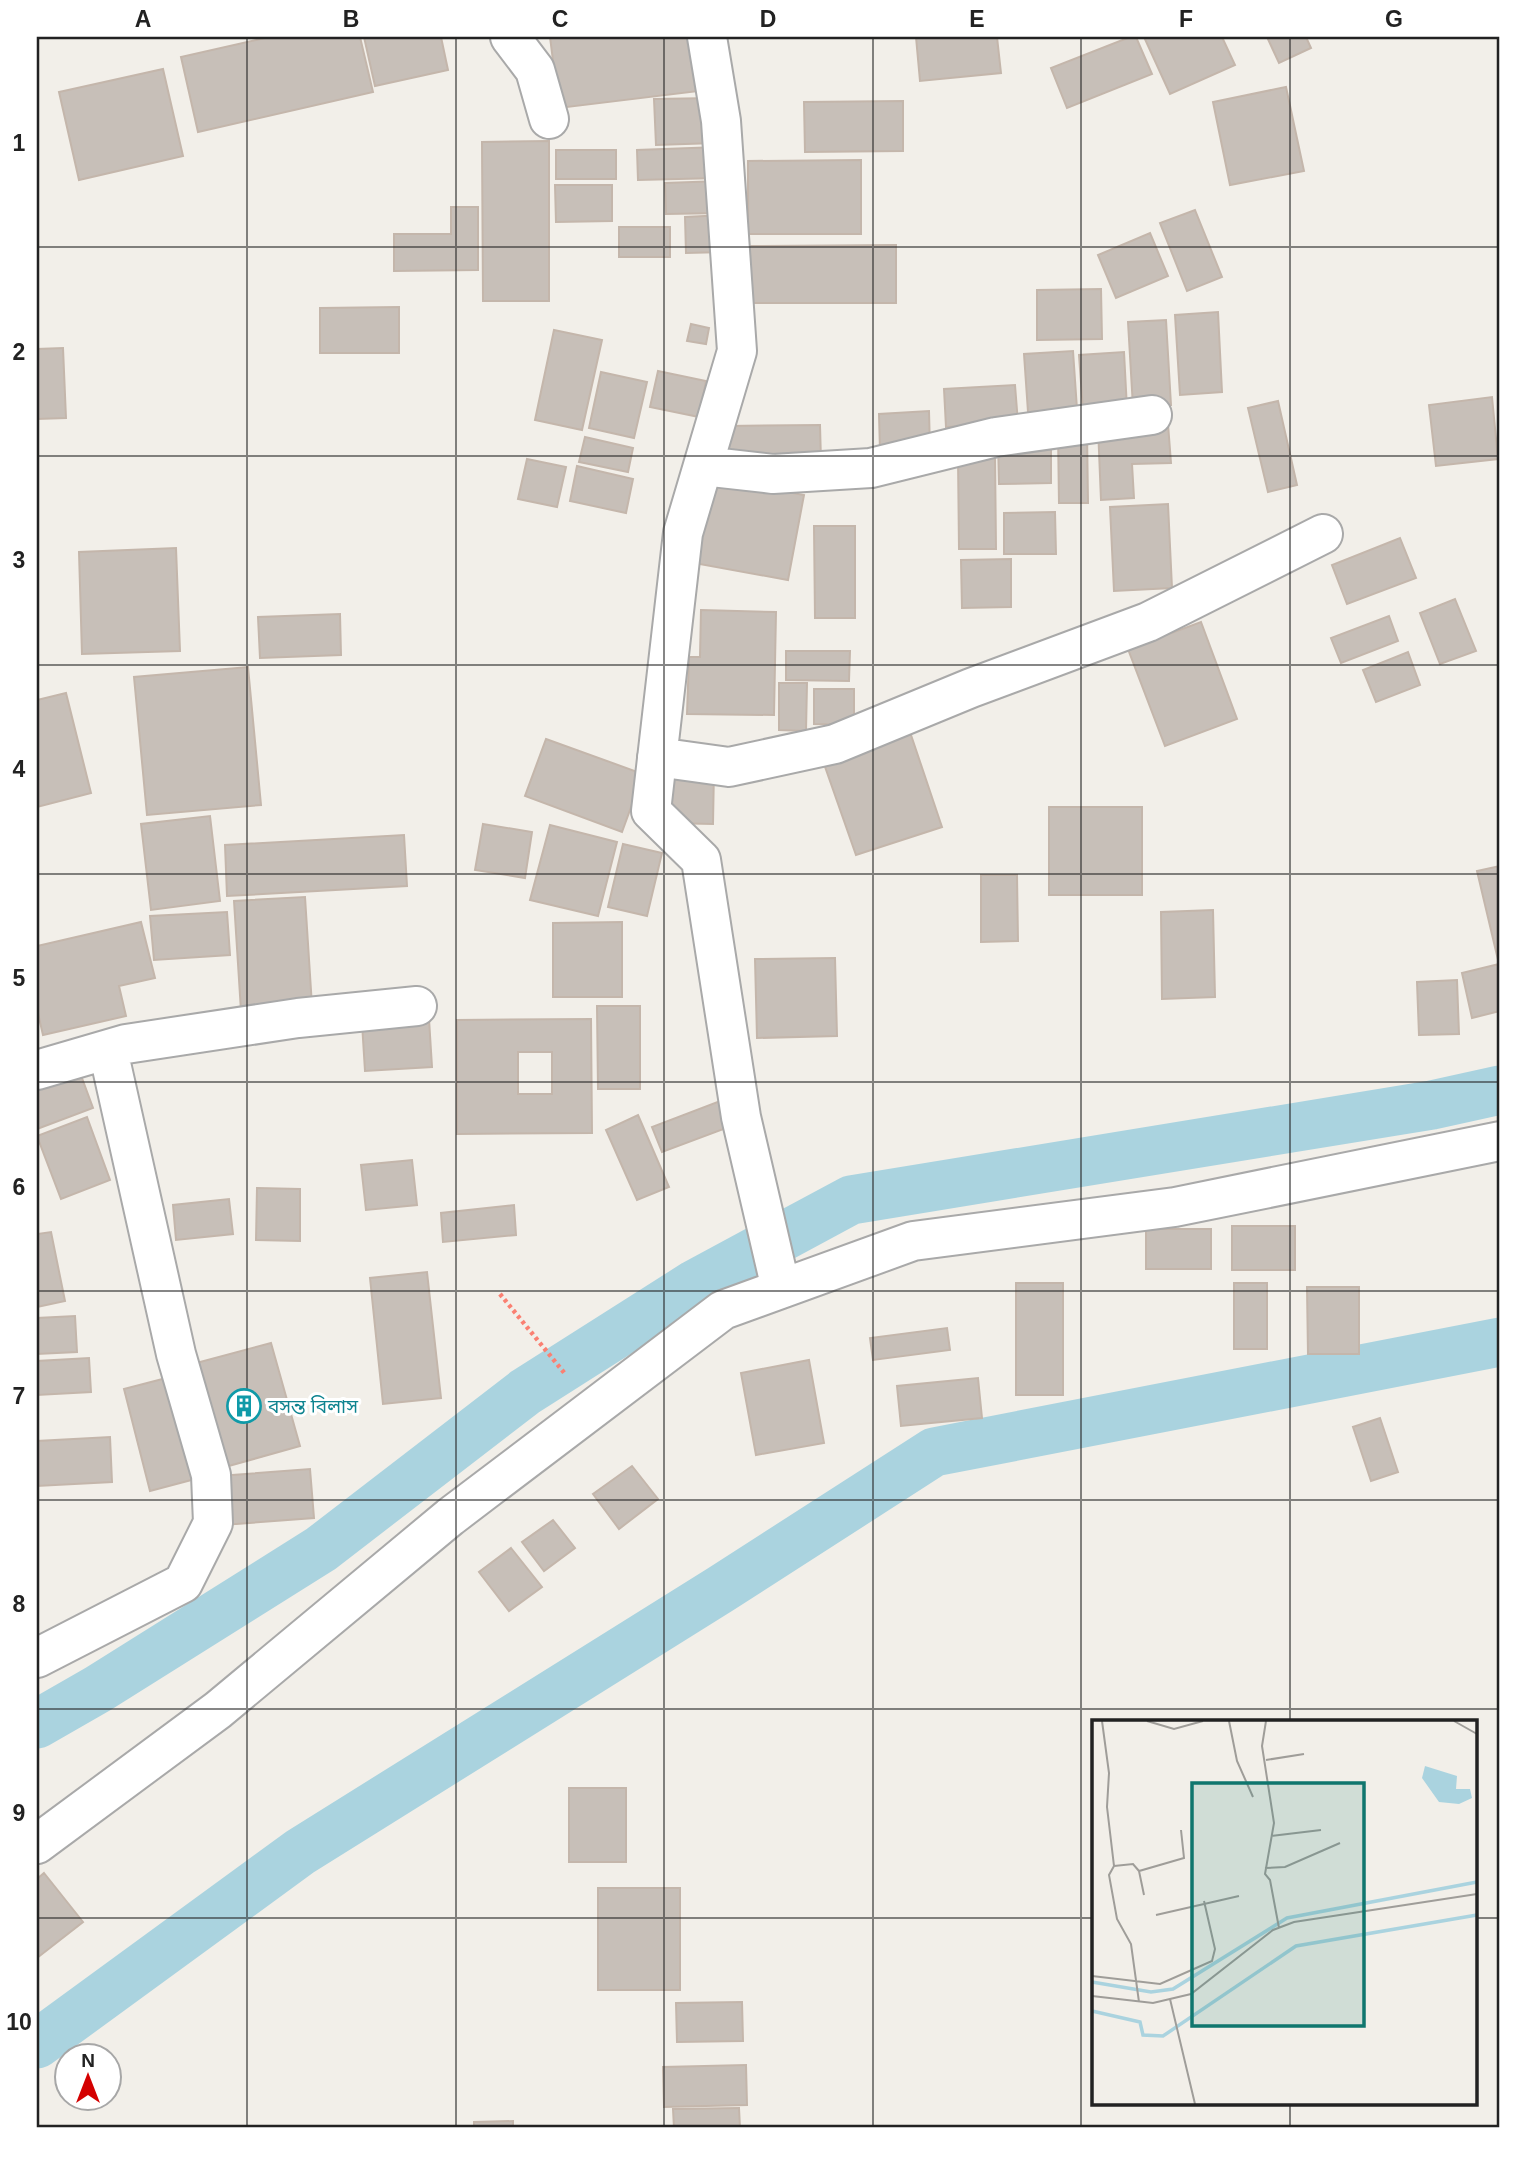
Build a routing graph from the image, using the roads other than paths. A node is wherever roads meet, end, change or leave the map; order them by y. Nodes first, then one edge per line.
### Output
1 (510, 37) edge
2 (707, 37) edge
3 (549, 119) dead end
4 (1152, 415) dead end
5 (703, 466) junction
6 (1323, 534) dead end
7 (657, 757) junction
8 (418, 1006) dead end
9 (108, 1050) junction
10 (37, 1070) edge
11 (1500, 1141) edge
12 (781, 1289) junction
13 (37, 1658) edge
14 (37, 1844) edge

1 - 3 street
2 - 5 street
4 - 5 street
5 - 7 street
6 - 7 street
7 - 12 street
8 - 9 street
9 - 10 street
9 - 13 street
11 - 12 street
12 - 14 street

